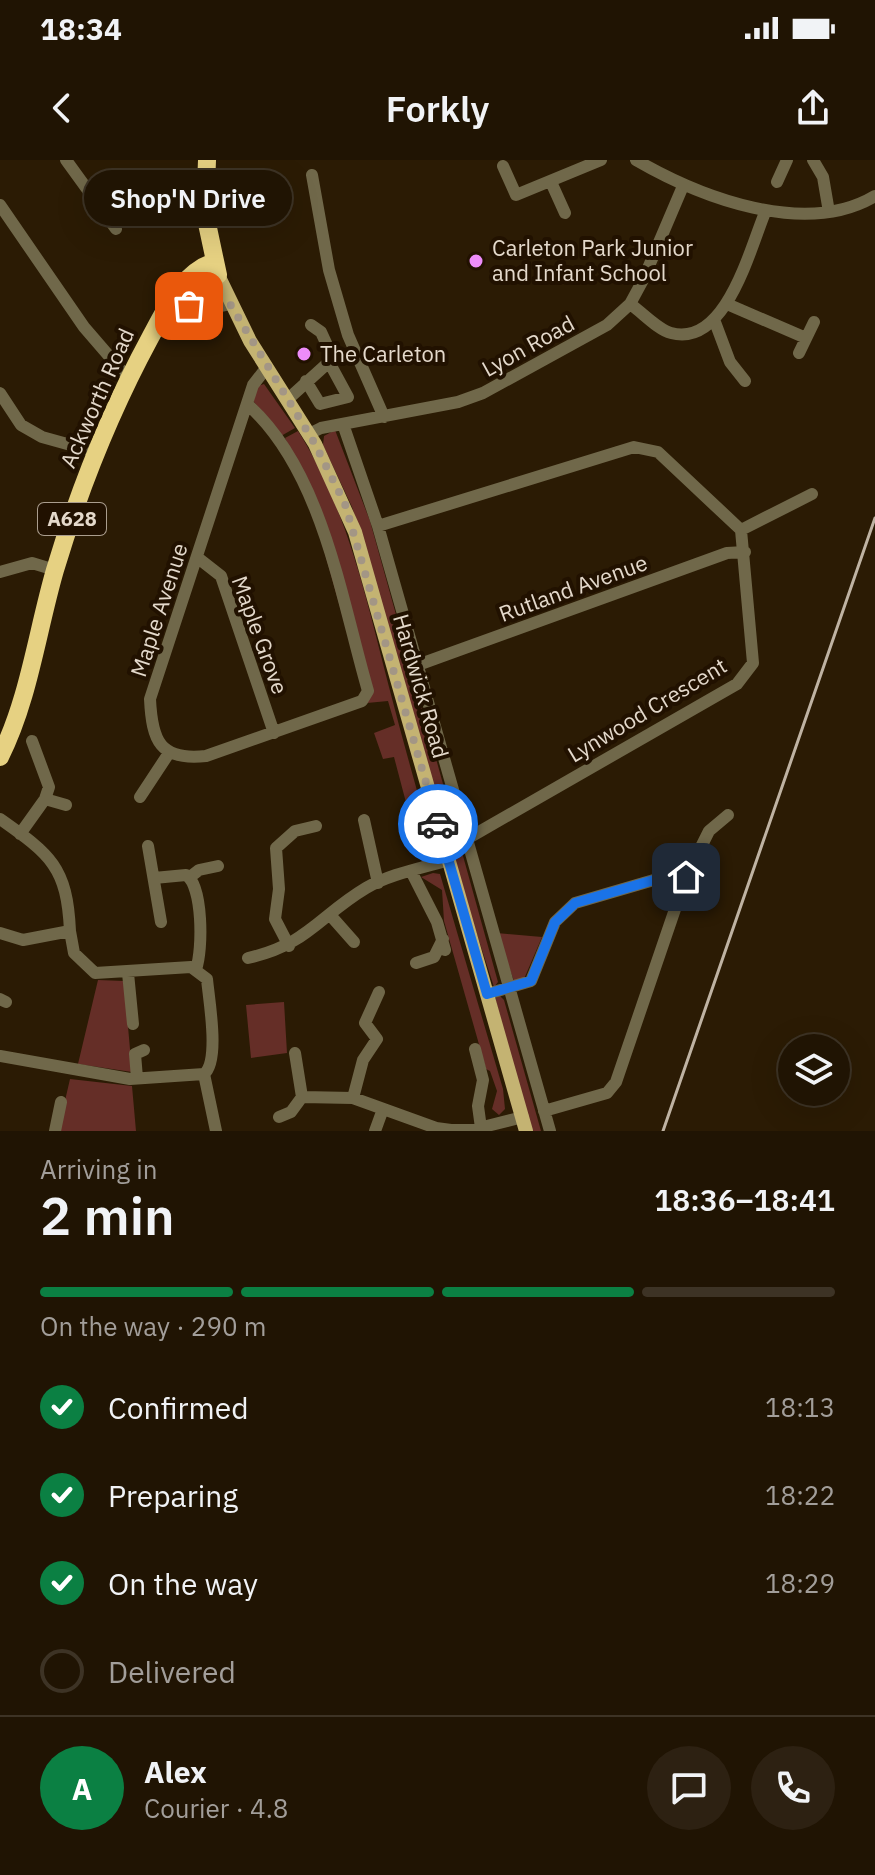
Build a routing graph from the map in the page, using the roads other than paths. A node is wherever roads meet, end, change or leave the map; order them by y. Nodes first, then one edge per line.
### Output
1 (66, 160) edge
2 (207, 160) edge
3 (601, 160) edge
4 (636, 160) edge
5 (787, 160) edge
6 (813, 160) edge
7 (503, 166) dead end
8 (312, 175) dead end
9 (777, 182) dead end
10 (548, 184) junction
11 (683, 186) junction
12 (875, 196) edge
13 (0, 205) edge
14 (766, 210) junction
15 (829, 212) junction
16 (565, 213) dead end
17 (116, 229) dead end
18 (216, 268) junction
19 (175, 296) junction
20 (230, 304) junction
21 (630, 304) junction
22 (727, 304) junction
23 (715, 322) junction
24 (814, 322) dead end
25 (311, 325) dead end
26 (806, 338) junction
27 (799, 353) dead end
28 (329, 362) junction
29 (267, 367) junction
30 (128, 378) junction
31 (306, 381) junction
32 (745, 381) dead end
33 (0, 393) edge
34 (287, 400) junction
35 (247, 404) junction
36 (384, 417) junction
37 (343, 424) junction
38 (309, 434) junction
39 (96, 452) junction
40 (812, 494) dead end
41 (378, 526) junction
42 (741, 530) junction
43 (745, 552) junction
44 (198, 558) junction
45 (55, 570) junction
46 (0, 572) edge
47 (415, 666) junction
48 (274, 733) junction
49 (32, 741) dead end
50 (169, 753) junction
51 (0, 757) edge
52 (47, 793) junction
53 (140, 797) dead end
54 (66, 805) dead end
55 (728, 815) dead end
56 (0, 819) edge
57 (364, 820) dead end
58 (316, 826) dead end
59 (20, 834) junction
60 (465, 840) junction
61 (148, 846) dead end
62 (449, 860) junction
63 (218, 866) dead end
64 (411, 871) junction
65 (152, 872) junction
66 (190, 877) junction
67 (686, 877) junction
68 (378, 883) junction
69 (331, 916) junction
70 (161, 922) dead end
71 (70, 931) junction
72 (2, 940) edge
73 (354, 942) dead end
74 (289, 946) junction
75 (248, 958) dead end
76 (416, 963) dead end
77 (196, 969) junction
78 (128, 973) junction
79 (508, 988) junction
80 (379, 992) dead end
81 (487, 994) junction
82 (133, 1024) dead end
83 (475, 1049) dead end
84 (144, 1050) dead end
85 (295, 1053) dead end
86 (0, 1056) edge
87 (204, 1074) junction
88 (137, 1078) junction
89 (302, 1097) junction
90 (353, 1098) junction
91 (61, 1102) dead end
92 (383, 1109) junction
93 (544, 1111) junction
94 (279, 1117) dead end
95 (524, 1124) edge
96 (481, 1128) junction
97 (55, 1131) edge
98 (216, 1131) edge
99 (375, 1131) edge
100 (451, 1131) edge
101 (550, 1131) edge

1 - 17 street
2 - 18 highway
3 - 10 street
4 - 11 street
5 - 9 street
6 - 15 street
7 - 10 street
8 - 36 street
10 - 16 street
11 - 14 street
11 - 21 street, Lyon Road
12 - 15 street
13 - 30 street
14 - 15 street
14 - 22 street
18 - 19 highway, Ackworth Road
18 - 20 main road, Hardwick Road
19 - 20 street
19 - 30 highway, Ackworth Road / A628
20 - 29 main road, Hardwick Road
21 - 23 street
21 - 36 street, Lyon Road
22 - 23 street
22 - 26 street
23 - 32 street
24 - 26 street
25 - 28 street
26 - 27 street
28 - 31 street
28 - 31 street
29 - 34 main road, Hardwick Road
29 - 35 street, Maple Avenue
30 - 39 highway, Ackworth Road / A628
31 - 34 street
33 - 39 street
34 - 38 main road, Hardwick Road
35 - 44 street, Maple Avenue
35 - 48 street
36 - 37 street, Lyon Road
37 - 38 street, Lyon Road
37 - 41 street, Hardwick Road
38 - 62 main road, Hardwick Road
39 - 45 highway, Ackworth Road / A628
40 - 42 street
41 - 42 street
41 - 47 street, Hardwick Road
42 - 43 street, Lynwood Crescent
43 - 47 street, Rutland Avenue
43 - 60 street, Lynwood Crescent
44 - 48 street, Maple Grove
44 - 50 street, Maple Avenue
45 - 46 street
45 - 51 highway, Ackworth Road / A628
47 - 60 street, Hardwick Road
48 - 50 street
49 - 52 street
50 - 53 street
52 - 54 street
52 - 59 street
55 - 67 street
56 - 59 street
57 - 68 street
58 - 74 street
59 - 71 street
60 - 79 street, Hardwick Road
61 - 65 street
62 - 64 street
62 - 81 main road, Hardwick Road
63 - 66 street
64 - 68 street
64 - 76 street
65 - 66 street
65 - 70 street
66 - 77 street
67 - 79 street
67 - 93 street
68 - 69 street
69 - 73 street
69 - 74 street
71 - 72 street
71 - 78 street
74 - 75 street
77 - 78 street
77 - 87 street
78 - 82 street
79 - 81 street
79 - 93 street, Hardwick Road
80 - 90 street
81 - 95 main road, Hardwick Road
83 - 96 street
84 - 88 street
85 - 89 street
86 - 88 street
87 - 88 street
87 - 98 street
89 - 90 street
89 - 94 street
90 - 92 street
91 - 97 street
92 - 99 street
92 - 100 street
93 - 101 street, Hardwick Road
95 - 96 street
96 - 100 street

